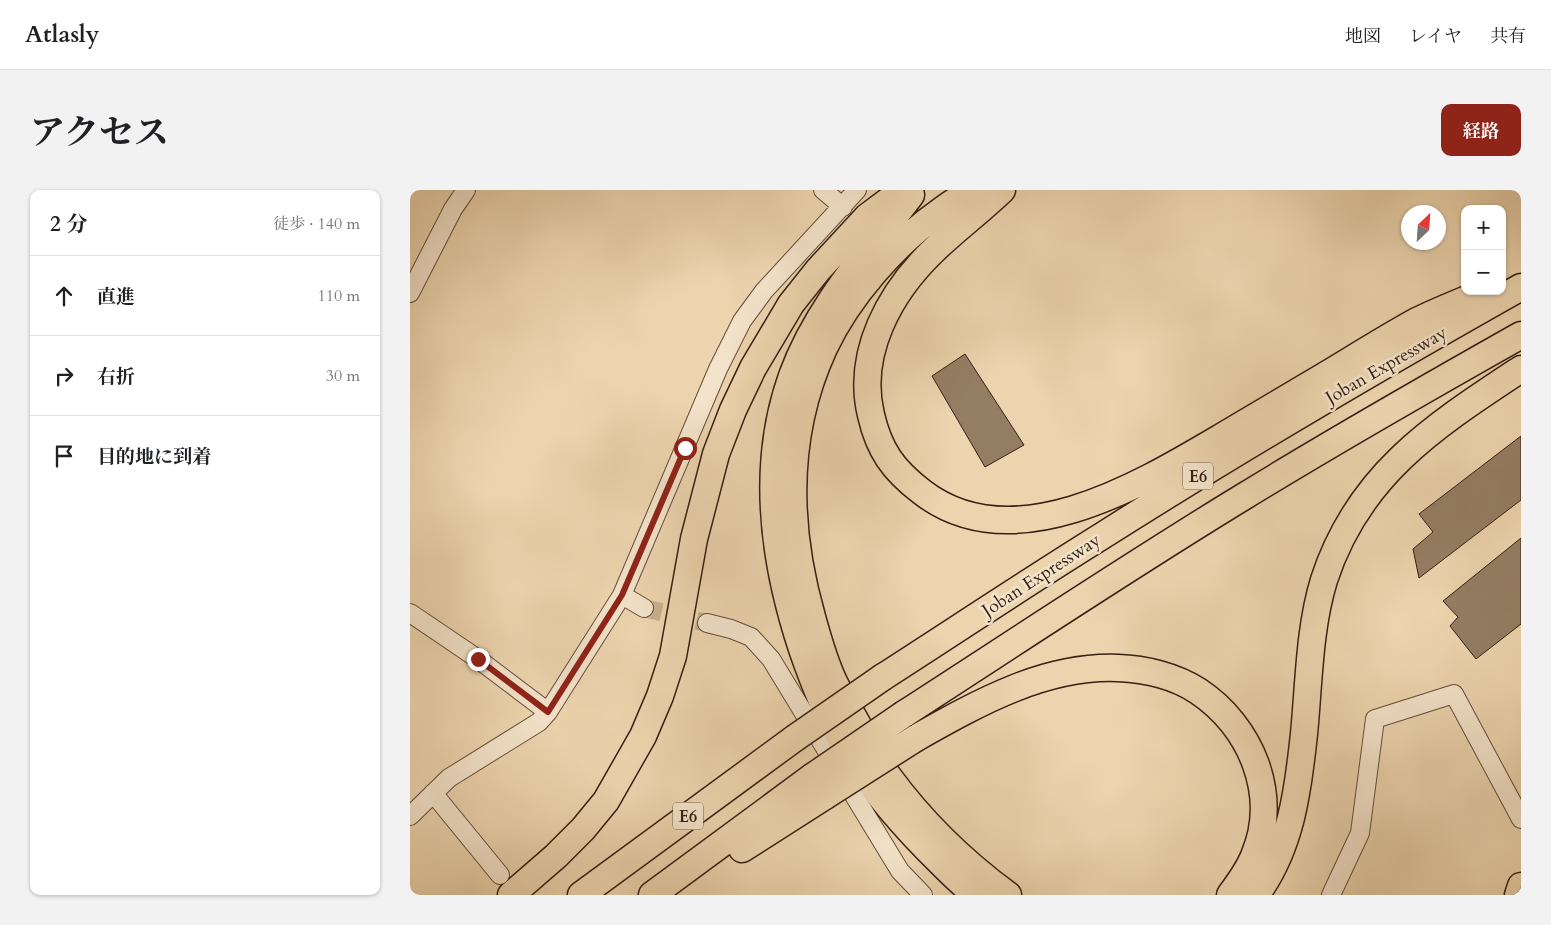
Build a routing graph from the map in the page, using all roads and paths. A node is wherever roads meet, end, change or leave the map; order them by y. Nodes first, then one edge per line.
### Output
1 (466, 190) edge
2 (823, 190) edge
3 (857, 190) edge
4 (903, 190) edge
5 (914, 190) edge
6 (973, 190) edge
7 (1002, 190) edge
8 (843, 207) junction
9 (1521, 276) edge
10 (1506, 282) edge
11 (1521, 287) edge
12 (410, 293) edge
13 (1477, 295) edge
14 (1521, 335) edge
15 (1521, 369) edge
16 (622, 595) junction
17 (644, 608) tunnel mouth
18 (410, 612) edge
19 (707, 624) tunnel mouth
20 (548, 712) junction
21 (819, 787) junction
22 (433, 793) junction
23 (410, 816) edge
24 (1521, 820) edge
25 (505, 885) edge
26 (1521, 886) edge
27 (581, 895) edge
28 (652, 895) edge
29 (669, 895) edge
30 (923, 895) edge
31 (976, 895) edge
32 (1008, 895) edge
33 (1230, 895) edge
34 (1256, 895) edge
35 (1331, 895) edge
36 (1518, 895) edge

1 - 12 street
2 - 8 street
3 - 8 street
4 - 25 highway
5 - 31 highway
6 - 32 highway
7 - 13 highway
8 - 16 street
9 - 10 highway
11 - 27 highway, Joban Expressway / E6, bridge
14 - 21 highway, E6, bridge
15 - 34 highway
16 - 17 street
16 - 20 street
18 - 20 street
19 - 30 street
20 - 22 street
21 - 28 highway, E6
21 - 29 highway
21 - 33 highway, bridge
22 - 23 street
22 - 25 street
24 - 35 street
26 - 36 highway

